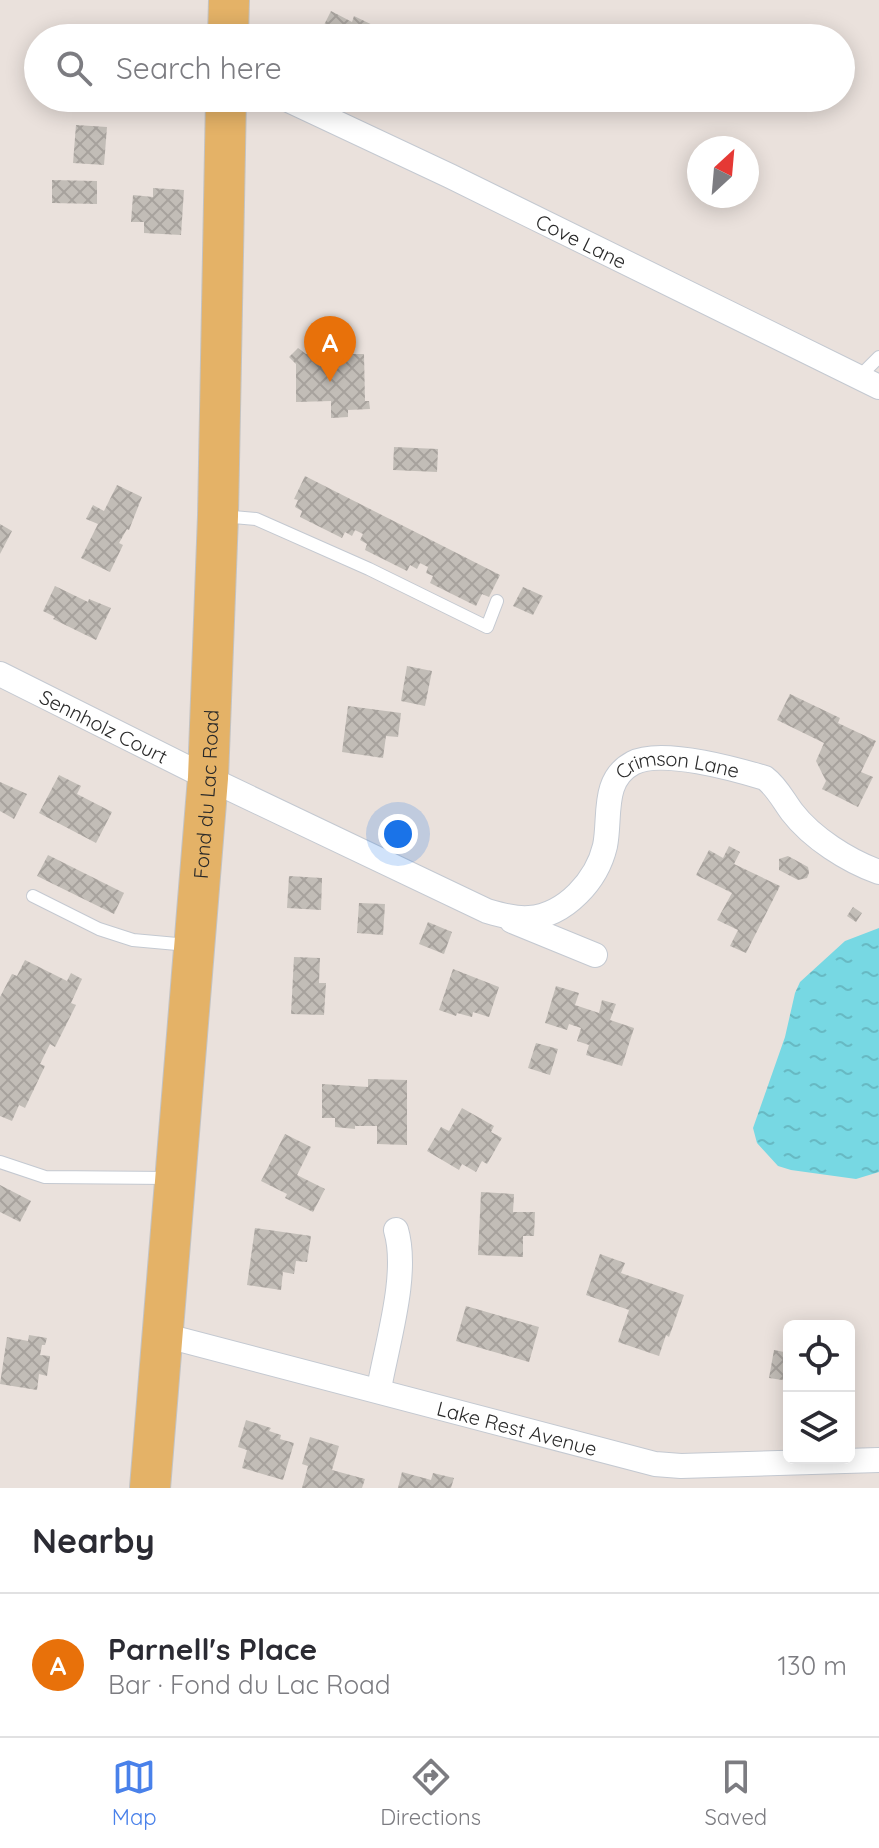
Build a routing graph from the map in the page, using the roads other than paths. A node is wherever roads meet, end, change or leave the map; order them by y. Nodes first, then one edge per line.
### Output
1 (229, 0) edge
2 (228, 24) edge
3 (226, 112) edge
4 (314, 112) edge
5 (879, 357) edge
6 (869, 382) edge
7 (218, 516) junction
8 (497, 601) dead end
9 (0, 674) edge
10 (208, 778) junction
11 (879, 872) edge
12 (33, 896) dead end
13 (487, 911) junction
14 (195, 945) junction
15 (595, 955) dead end
16 (0, 1162) edge
17 (176, 1178) junction
18 (396, 1230) dead end
19 (163, 1335) junction
20 (379, 1389) junction
21 (879, 1460) edge
22 (150, 1488) edge

1 - 2 main road
3 - 7 main road, Fond du Lac Road
4 - 6 street, Cove Lane
5 - 6 lane
7 - 8 lane
7 - 10 main road, Fond du Lac Road
9 - 10 street, Sennholz Court
10 - 13 street, Crimson Lane
10 - 14 main road, Fond du Lac Road
11 - 13 street, Crimson Lane
12 - 14 lane
13 - 15 street, Crimson Lane
14 - 17 main road, Fond du Lac Road
16 - 17 lane
17 - 19 main road, Fond du Lac Road
18 - 20 street
19 - 20 street, Lake Rest Avenue
19 - 22 main road, Fond du Lac Road
20 - 21 street, Lake Rest Avenue

